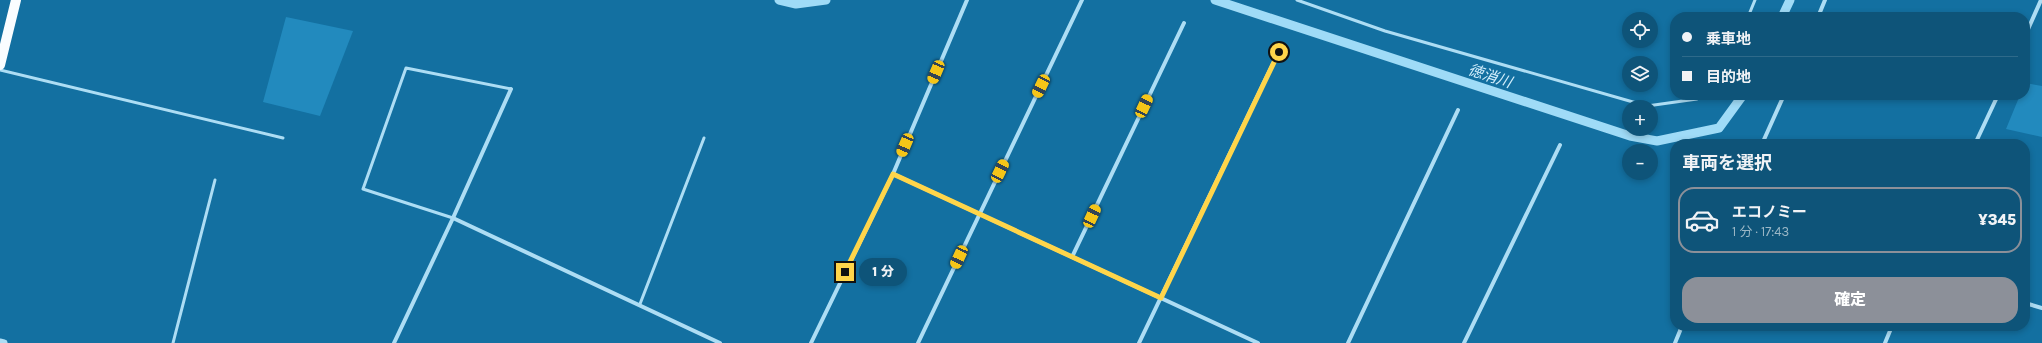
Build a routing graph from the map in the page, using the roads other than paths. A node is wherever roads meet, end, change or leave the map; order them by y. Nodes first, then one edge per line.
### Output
1 (16, 0) edge
2 (968, 0) edge
3 (1082, 0) edge
4 (1297, 0) edge
5 (1755, 0) edge
6 (1825, 0) edge
7 (2041, 0) edge
8 (1750, 12) edge
9 (1820, 12) edge
10 (1184, 23) dead end
11 (2030, 25) edge
12 (1279, 52) dead end
13 (0, 65) edge
14 (0, 70) edge
15 (511, 89) joint
16 (1697, 100) edge
17 (1782, 100) edge
18 (1996, 100) edge
19 (1458, 110) dead end
20 (283, 138) dead end
21 (704, 138) dead end
22 (1764, 139) edge
23 (1977, 139) edge
24 (1560, 145) dead end
25 (893, 174) junction
26 (215, 180) dead end
27 (979, 214) junction
28 (453, 218) junction
29 (1072, 257) junction
30 (1161, 298) junction
31 (640, 304) junction
32 (2030, 305) edge
33 (2042, 308) edge
34 (1680, 331) edge
35 (1890, 331) edge
36 (0, 342) edge
37 (4, 343) edge
38 (173, 343) edge
39 (394, 343) edge
40 (720, 343) edge
41 (810, 343) edge
42 (918, 343) edge
43 (1139, 343) edge
44 (1258, 343) edge
45 (1348, 343) edge
46 (1464, 343) edge
47 (1675, 343) edge
48 (1885, 343) edge

1 - 13 main road
2 - 25 street
3 - 27 street
4 - 16 lane
5 - 8 lane
6 - 9 street
7 - 11 street
10 - 29 street
12 - 30 street
14 - 20 lane
15 - 28 street
15 - 28 lane
17 - 22 street
18 - 23 street
19 - 45 street
21 - 31 lane
24 - 46 street
25 - 27 street
25 - 41 street
26 - 38 lane
27 - 29 street
27 - 42 street
28 - 31 street
28 - 39 street
29 - 30 street
30 - 43 street
30 - 44 street
31 - 40 street
32 - 33 street
34 - 47 street
35 - 48 street
36 - 37 street

